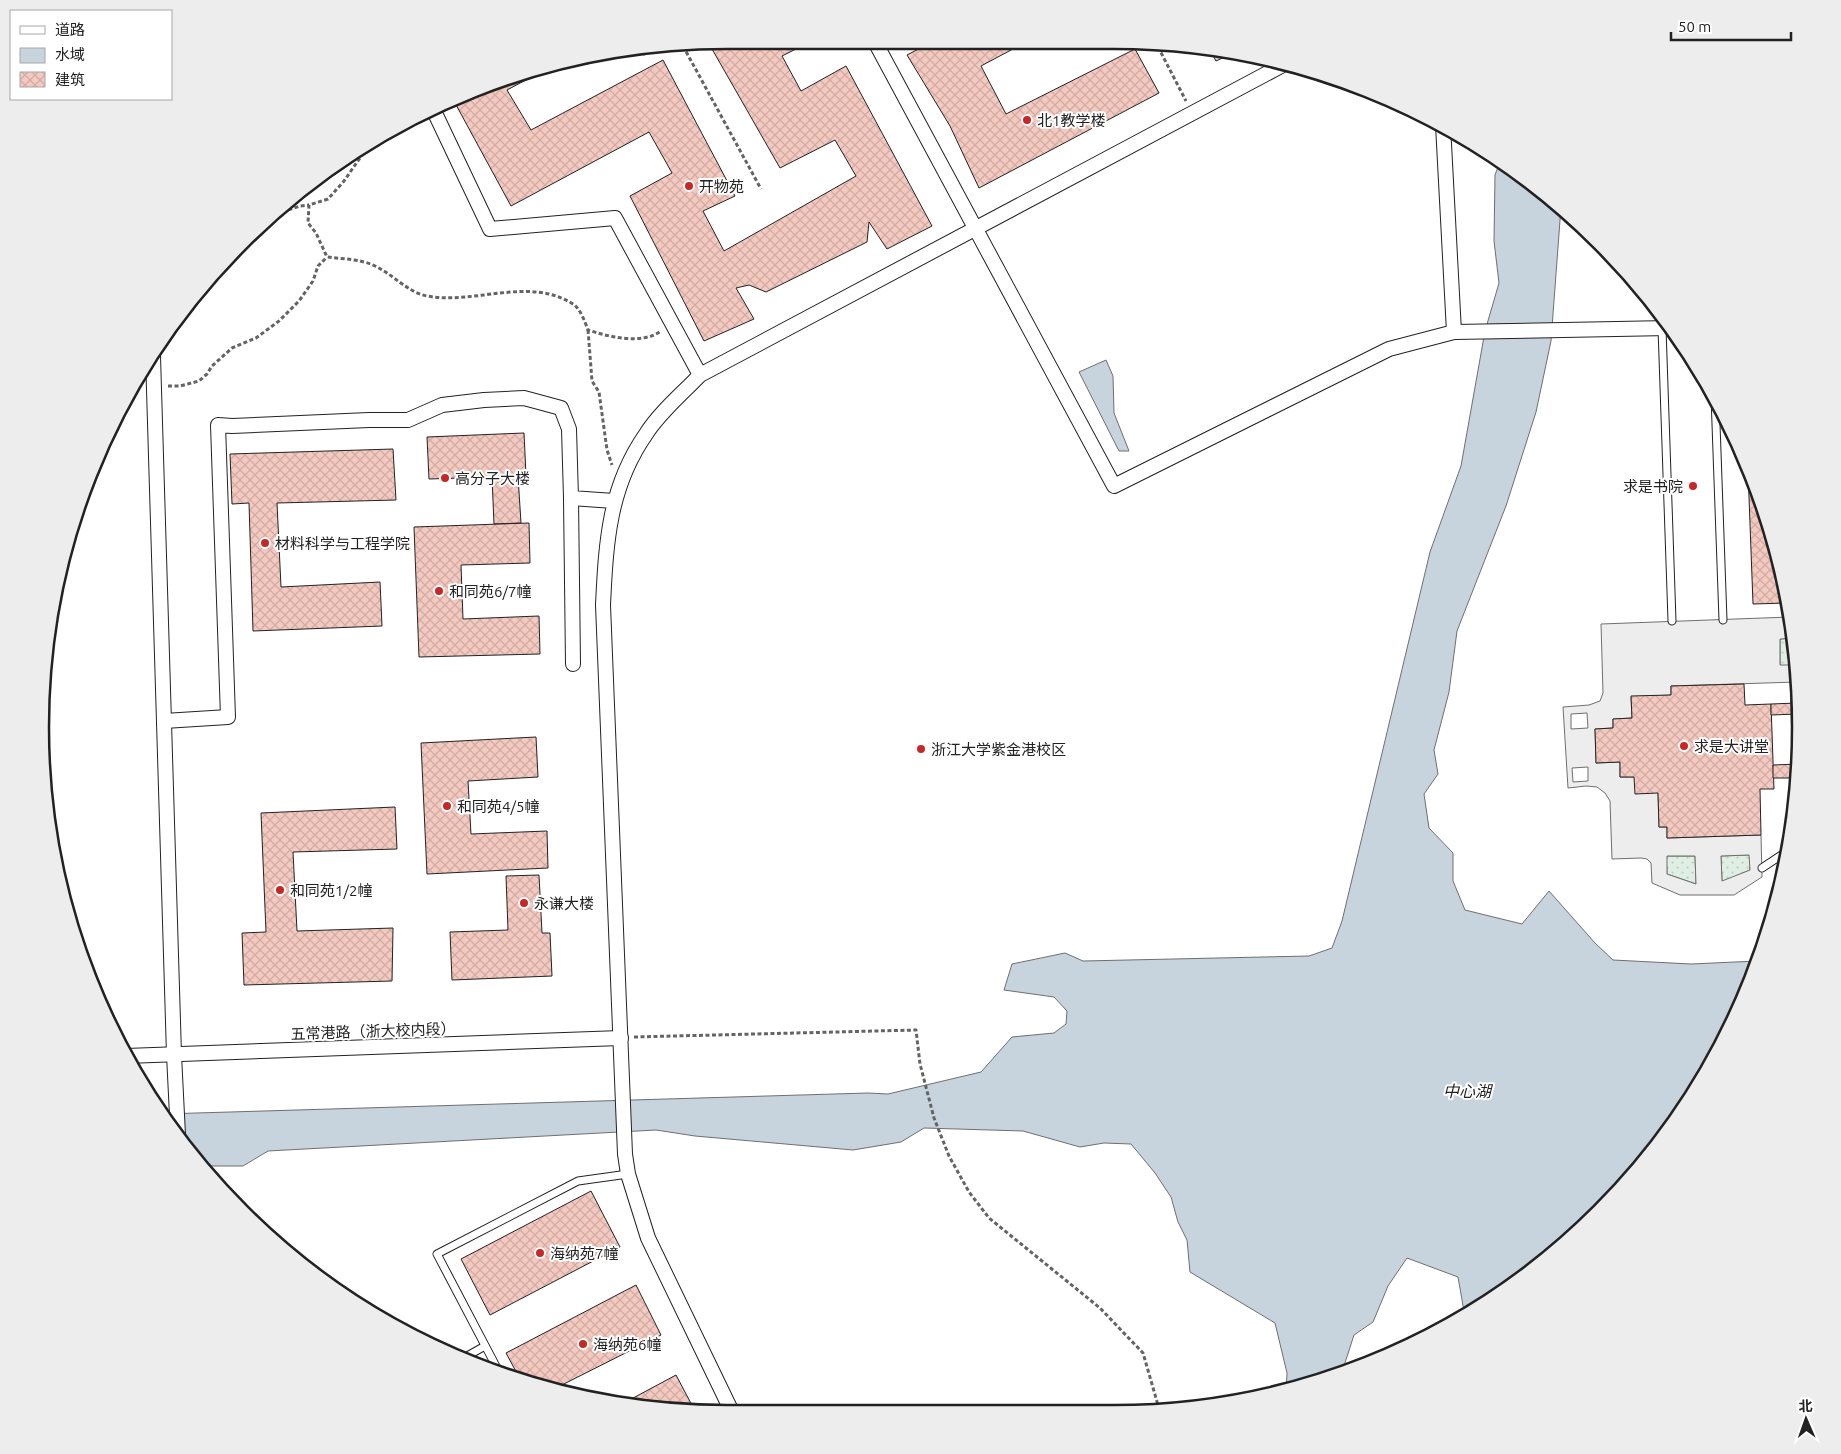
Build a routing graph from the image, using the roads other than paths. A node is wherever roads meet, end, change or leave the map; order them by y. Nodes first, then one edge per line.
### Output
1 (879, 49) edge
2 (1275, 69) edge
3 (436, 115) edge
4 (1444, 135) edge
5 (974, 228) junction
6 (1662, 328) edge
7 (1460, 332) junction
8 (1665, 332) edge
9 (153, 366) edge
10 (700, 375) junction
11 (1716, 415) edge
12 (571, 498) junction
13 (614, 501) junction
14 (1723, 620) dead end
15 (1672, 622) dead end
16 (573, 664) dead end
17 (164, 721) junction
18 (1779, 856) edge
19 (1762, 868) dead end
20 (621, 1038) junction
21 (174, 1055) junction
22 (135, 1056) edge
23 (178, 1124) edge
24 (628, 1174) junction
25 (485, 1346) junction
26 (469, 1355) edge
27 (495, 1364) edge
28 (729, 1405) edge

1 - 5 street
2 - 5 street
3 - 10 street
4 - 7 street
5 - 7 street
5 - 10 street
6 - 7 street
8 - 15 lane
9 - 17 street
10 - 13 street
11 - 14 lane
12 - 13 street
12 - 16 street
12 - 17 street
13 - 20 street
17 - 21 street
18 - 19 lane
20 - 21 street, 五常港路（浙大校内段）
20 - 24 street
21 - 22 street, 五常港路（浙大校内段）
21 - 23 street
24 - 25 lane
24 - 28 street
25 - 26 lane
25 - 27 lane

